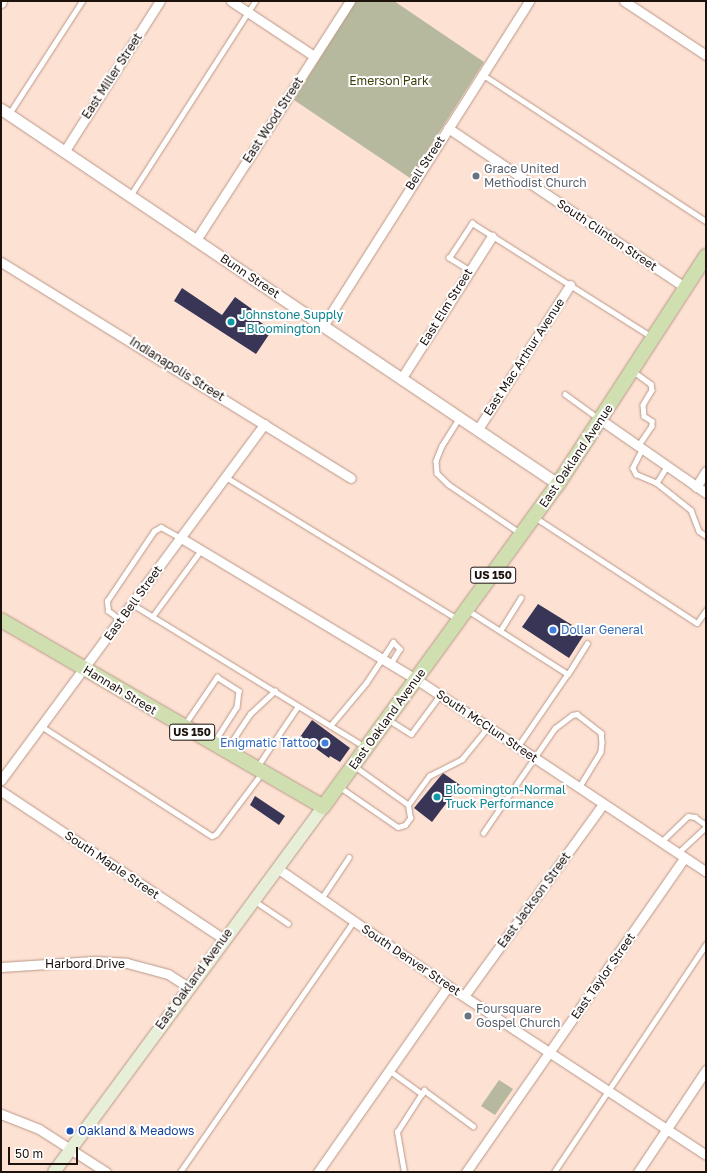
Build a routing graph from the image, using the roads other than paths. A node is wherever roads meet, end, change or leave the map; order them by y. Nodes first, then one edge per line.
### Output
1 (82, 1) edge
2 (160, 1) edge
3 (231, 1) edge
4 (256, 1) edge
5 (350, 1) edge
6 (529, 1) edge
7 (624, 1) edge
8 (248, 12) junction
9 (706, 55) edge
10 (314, 56) junction
11 (482, 74) junction
12 (5, 112) edge
13 (448, 128) junction
14 (64, 152) junction
15 (130, 196) junction
16 (706, 221) edge
17 (492, 236) junction
18 (196, 240) junction
19 (706, 256) edge
20 (1, 262) edge
21 (470, 271) junction
22 (706, 272) edge
23 (570, 285) junction
24 (687, 285) junction
25 (323, 326) junction
26 (653, 338) junction
27 (632, 371) junction
28 (401, 379) junction
29 (565, 394) dead end
30 (460, 417) junction
31 (601, 420) junction
32 (264, 424) junction
33 (478, 429) junction
34 (640, 449) junction
35 (667, 467) junction
36 (706, 471) edge
37 (226, 476) junction
38 (351, 478) dead end
39 (657, 483) junction
40 (558, 484) junction
41 (696, 487) junction
42 (706, 493) edge
43 (535, 517) junction
44 (522, 534) junction
45 (706, 536) edge
46 (181, 538) junction
47 (201, 550) junction
48 (521, 598) dead end
49 (132, 604) junction
50 (706, 610) edge
51 (464, 615) junction
52 (152, 617) junction
53 (1, 620) edge
54 (120, 620) junction
55 (500, 631) junction
56 (587, 644) dead end
57 (381, 658) junction
58 (391, 664) junction
59 (85, 669) junction
60 (568, 674) junction
61 (416, 679) junction
62 (275, 691) junction
63 (440, 695) junction
64 (298, 706) junction
65 (387, 719) junction
66 (41, 726) junction
67 (330, 726) junction
68 (183, 727) junction
69 (488, 727) junction
70 (213, 744) junction
71 (518, 747) junction
72 (366, 748) junction
73 (226, 751) junction
74 (535, 758) junction
75 (353, 765) junction
76 (259, 770) junction
77 (1, 780) edge
78 (338, 786) junction
79 (579, 788) junction
80 (1, 791) edge
81 (603, 804) junction
82 (408, 805) junction
83 (323, 807) junction
84 (706, 826) edge
85 (483, 833) dead end
86 (661, 842) junction
87 (681, 856) junction
88 (349, 857) dead end
89 (277, 868) junction
90 (706, 872) edge
91 (321, 899) junction
92 (253, 900) junction
93 (354, 921) junction
94 (288, 923) dead end
95 (224, 939) junction
96 (706, 944) edge
97 (1, 967) edge
98 (188, 986) junction
99 (448, 986) junction
100 (464, 996) junction
101 (550, 1053) junction
102 (388, 1070) junction
103 (706, 1070) edge
104 (608, 1092) junction
105 (422, 1094) junction
106 (1, 1114) edge
107 (473, 1126) dead end
108 (666, 1129) junction
109 (71, 1149) junction
110 (706, 1155) edge
111 (54, 1172) edge
112 (106, 1172) edge
113 (180, 1172) edge
114 (318, 1172) edge
115 (404, 1172) edge
116 (466, 1172) edge
117 (554, 1172) edge
118 (638, 1172) edge

1 - 12 lane
2 - 14 street, East Miller Street
3 - 8 street
4 - 8 lane
5 - 10 street, East Wood Street
6 - 11 street, Bell Street
7 - 9 street
8 - 10 street
8 - 15 lane
10 - 18 street, East Wood Street
11 - 13 street, Bell Street
11 - 16 lane
12 - 14 street, Bunn Street
13 - 24 street, South Clinton Street
13 - 25 street, Bell Street
14 - 15 street, Bunn Street
15 - 18 street, Bunn Street
17 - 21 street, East Elm Street
17 - 21 lane
17 - 23 lane
18 - 25 street, Bunn Street
19 - 24 main road, East Oakland Avenue / US 150
20 - 32 street, Indianapolis Street
21 - 28 street, East Elm Street
22 - 24 main road
23 - 26 lane
23 - 33 street, East Mac Arthur Avenue
24 - 26 main road, East Oakland Avenue / US 150
25 - 28 street, Bunn Street
26 - 27 main road, East Oakland Avenue / US 150
27 - 31 main road, East Oakland Avenue / US 150
27 - 34 lane
28 - 30 street, Bunn Street
29 - 31 lane
30 - 33 street, Bunn Street
30 - 44 lane
31 - 34 street
31 - 40 main road, East Oakland Avenue / US 150
32 - 37 street, East Bell Street
32 - 38 street, Indianapolis Street
33 - 40 street, Bunn Street
34 - 35 street
34 - 39 lane
35 - 39 lane
35 - 41 street
36 - 41 street
37 - 46 street, East Bell Street
37 - 51 lane
39 - 45 lane
40 - 43 main road, East Oakland Avenue / US 150
41 - 42 street
43 - 44 main road, East Oakland Avenue / US 150
43 - 50 lane
44 - 51 main road, East Oakland Avenue / US 150
46 - 47 street, South McClun Street
46 - 49 street, East Bell Street
46 - 54 lane
47 - 52 lane
47 - 57 street, South McClun Street
48 - 55 lane
49 - 52 lane
49 - 54 street, East Bell Street
51 - 55 lane
51 - 61 main road, East Oakland Avenue / US 150
52 - 62 lane
53 - 59 main road, Hannah Street / US 150
54 - 59 street, East Bell Street
55 - 60 lane
56 - 60 lane
57 - 58 street, South McClun Street
57 - 58 lane
57 - 67 lane
58 - 61 street, South McClun Street
59 - 66 street, East Bell Street
59 - 68 main road, Hannah Street / US 150
60 - 71 lane
61 - 63 street, South McClun Street
61 - 65 main road, East Oakland Avenue / US 150
62 - 64 lane
62 - 73 lane
63 - 65 lane
63 - 69 street, South McClun Street
64 - 67 lane
64 - 76 lane
65 - 72 main road, East Oakland Avenue / US 150
66 - 76 lane
66 - 77 street, East Bell Street
67 - 72 lane
68 - 70 main road, Hannah Street / US 150
68 - 70 lane
69 - 71 street, South McClun Street
69 - 82 lane
70 - 73 main road, Hannah Street / US 150
71 - 74 street, South McClun Street
72 - 75 main road, East Oakland Avenue / US 150
73 - 76 main road, Hannah Street / US 150
74 - 79 street, South McClun Street
74 - 79 lane
74 - 85 lane
75 - 78 main road, East Oakland Avenue / US 150
75 - 82 lane
76 - 83 main road, Hannah Street / US 150
78 - 82 lane
78 - 83 main road, East Oakland Avenue / US 150
79 - 81 street, South McClun Street
80 - 95 street, South Maple Street
81 - 86 street, South McClun Street
81 - 100 street, East Jackson Street
83 - 89 main road, East Oakland Avenue
84 - 86 lane
84 - 87 lane
86 - 87 street, South McClun Street
87 - 90 street, South McClun Street
87 - 101 street, East Taylor Street
88 - 91 lane
89 - 91 street, South Denver Street
89 - 92 main road, East Oakland Avenue
91 - 93 street, South Denver Street
92 - 94 lane
92 - 95 main road, East Oakland Avenue
93 - 99 street, South Denver Street
93 - 113 lane
95 - 98 main road, East Oakland Avenue
96 - 104 lane
97 - 98 street, Harbord Drive
98 - 109 main road, East Oakland Avenue
99 - 100 street, South Denver Street
99 - 102 street
100 - 101 street, South Denver Street
101 - 104 street, South Denver Street
101 - 116 street, East Taylor Street
102 - 105 lane
102 - 114 street
103 - 108 street
104 - 108 street, South Denver Street
104 - 117 lane
105 - 107 lane
105 - 115 lane
106 - 109 street
108 - 110 street, South Denver Street
108 - 118 street
109 - 111 main road, East Oakland Avenue
109 - 112 street

